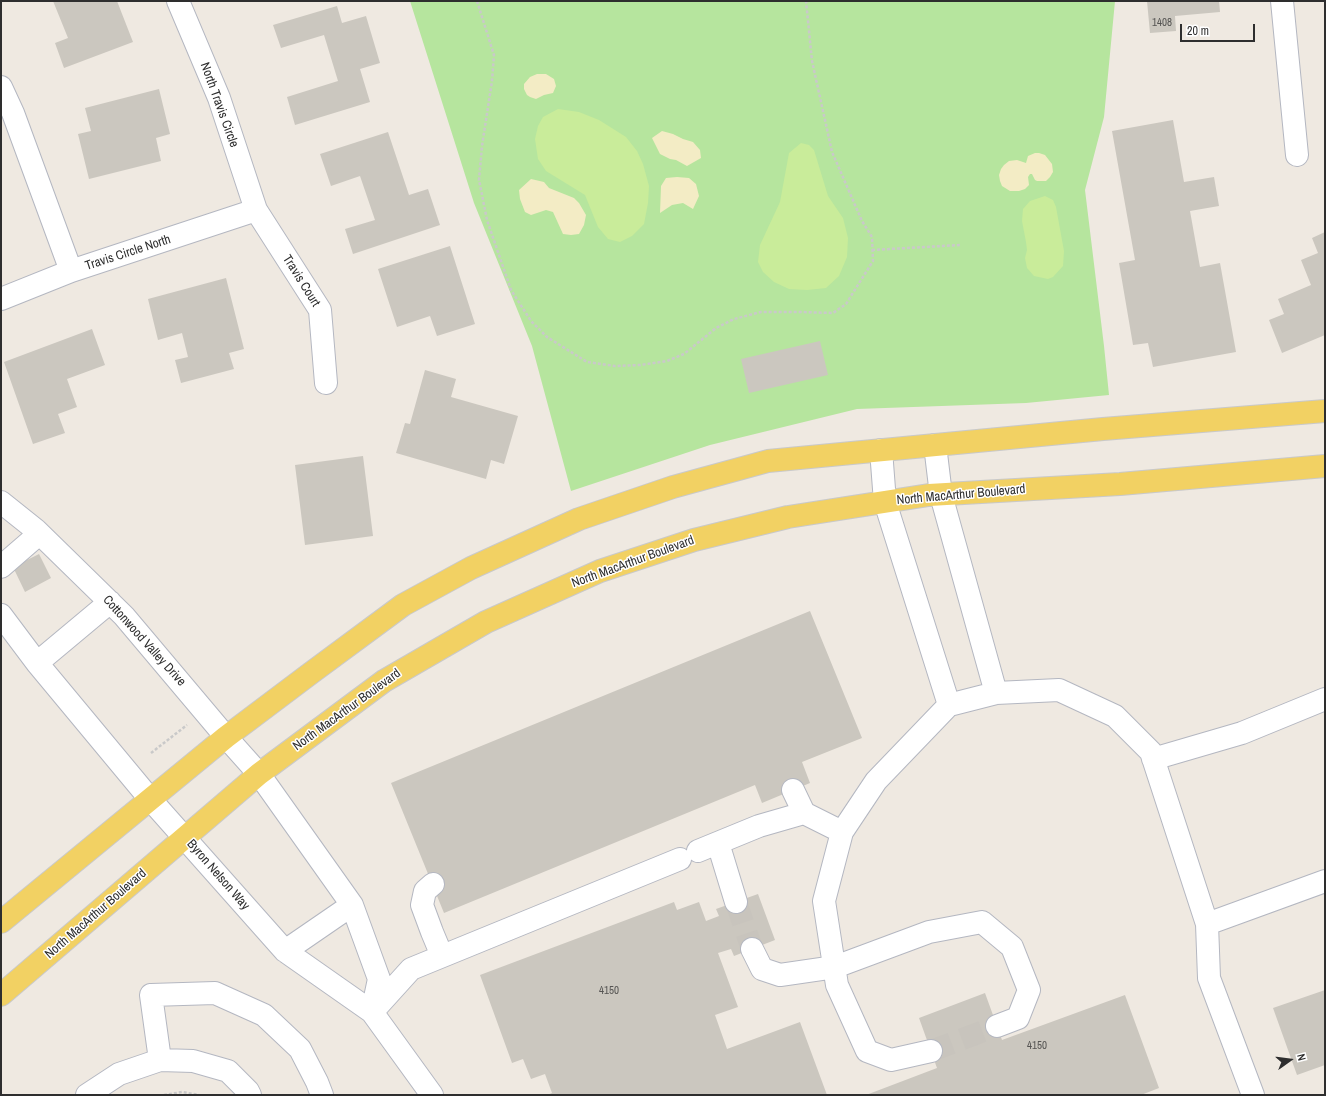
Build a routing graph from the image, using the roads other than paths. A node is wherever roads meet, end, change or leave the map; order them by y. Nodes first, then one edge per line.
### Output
1 (178, 1) edge
2 (1282, 1) edge
3 (1, 86) edge
4 (1297, 155) dead end
5 (256, 210) junction
6 (71, 272) junction
7 (1, 299) edge
8 (326, 383) dead end
9 (1325, 411) edge
10 (935, 445) junction
11 (881, 450) junction
12 (1325, 466) edge
13 (941, 495) junction
14 (1, 502) edge
15 (885, 502) junction
16 (40, 534) junction
17 (1, 567) edge
18 (110, 602) junction
19 (1, 615) edge
20 (37, 663) junction
21 (996, 693) junction
22 (1325, 699) edge
23 (949, 705) junction
24 (226, 737) junction
25 (1153, 758) junction
26 (260, 774) junction
27 (793, 790) dead end
28 (150, 799) junction
29 (804, 813) junction
30 (842, 832) junction
31 (185, 838) junction
32 (718, 843) junction
33 (1325, 881) edge
34 (433, 884) dead end
35 (736, 902) tunnel mouth
36 (352, 905) junction
37 (1, 922) edge
38 (1207, 924) junction
39 (752, 949) tunnel mouth
40 (285, 951) junction
41 (442, 956) junction
42 (835, 967) junction
43 (1, 996) edge
44 (372, 1012) junction
45 (997, 1026) tunnel mouth
46 (931, 1051) tunnel mouth
47 (160, 1060) junction
48 (87, 1095) edge
49 (250, 1095) edge
50 (322, 1095) edge
51 (432, 1095) edge
52 (1253, 1095) edge

1 - 5 street, North Travis Circle
2 - 4 street
3 - 6 street
5 - 6 street, Travis Circle North
5 - 8 street, Travis Court
6 - 7 street, Travis Circle North
9 - 10 main road
10 - 11 main road
10 - 13 street
11 - 15 street
11 - 24 main road
12 - 13 main road, North MacArthur Boulevard
13 - 15 main road, North MacArthur Boulevard
13 - 21 street
14 - 16 street, Cottonwood Valley Drive
15 - 23 street
15 - 26 main road, North MacArthur Boulevard
16 - 17 street
16 - 18 street, Cottonwood Valley Drive
18 - 20 street
18 - 24 street, Cottonwood Valley Drive
19 - 20 street
20 - 28 street
21 - 23 street
21 - 25 street
22 - 25 street
23 - 30 street
24 - 26 street, Cottonwood Valley Drive
24 - 28 main road
25 - 38 street
26 - 31 main road, North MacArthur Boulevard
26 - 36 street
27 - 29 street
28 - 31 street, Byron Nelson Way
28 - 37 main road
29 - 30 street
29 - 32 street
30 - 42 street
31 - 40 street, Byron Nelson Way
31 - 43 main road, North MacArthur Boulevard
32 - 35 street
32 - 41 street
33 - 38 street
34 - 41 street
36 - 40 street
36 - 44 street
38 - 52 street
39 - 42 street
40 - 44 street, Byron Nelson Way
41 - 44 street
42 - 45 street
42 - 46 street
44 - 51 street, Byron Nelson Way
47 - 48 street
47 - 49 street
47 - 50 street

